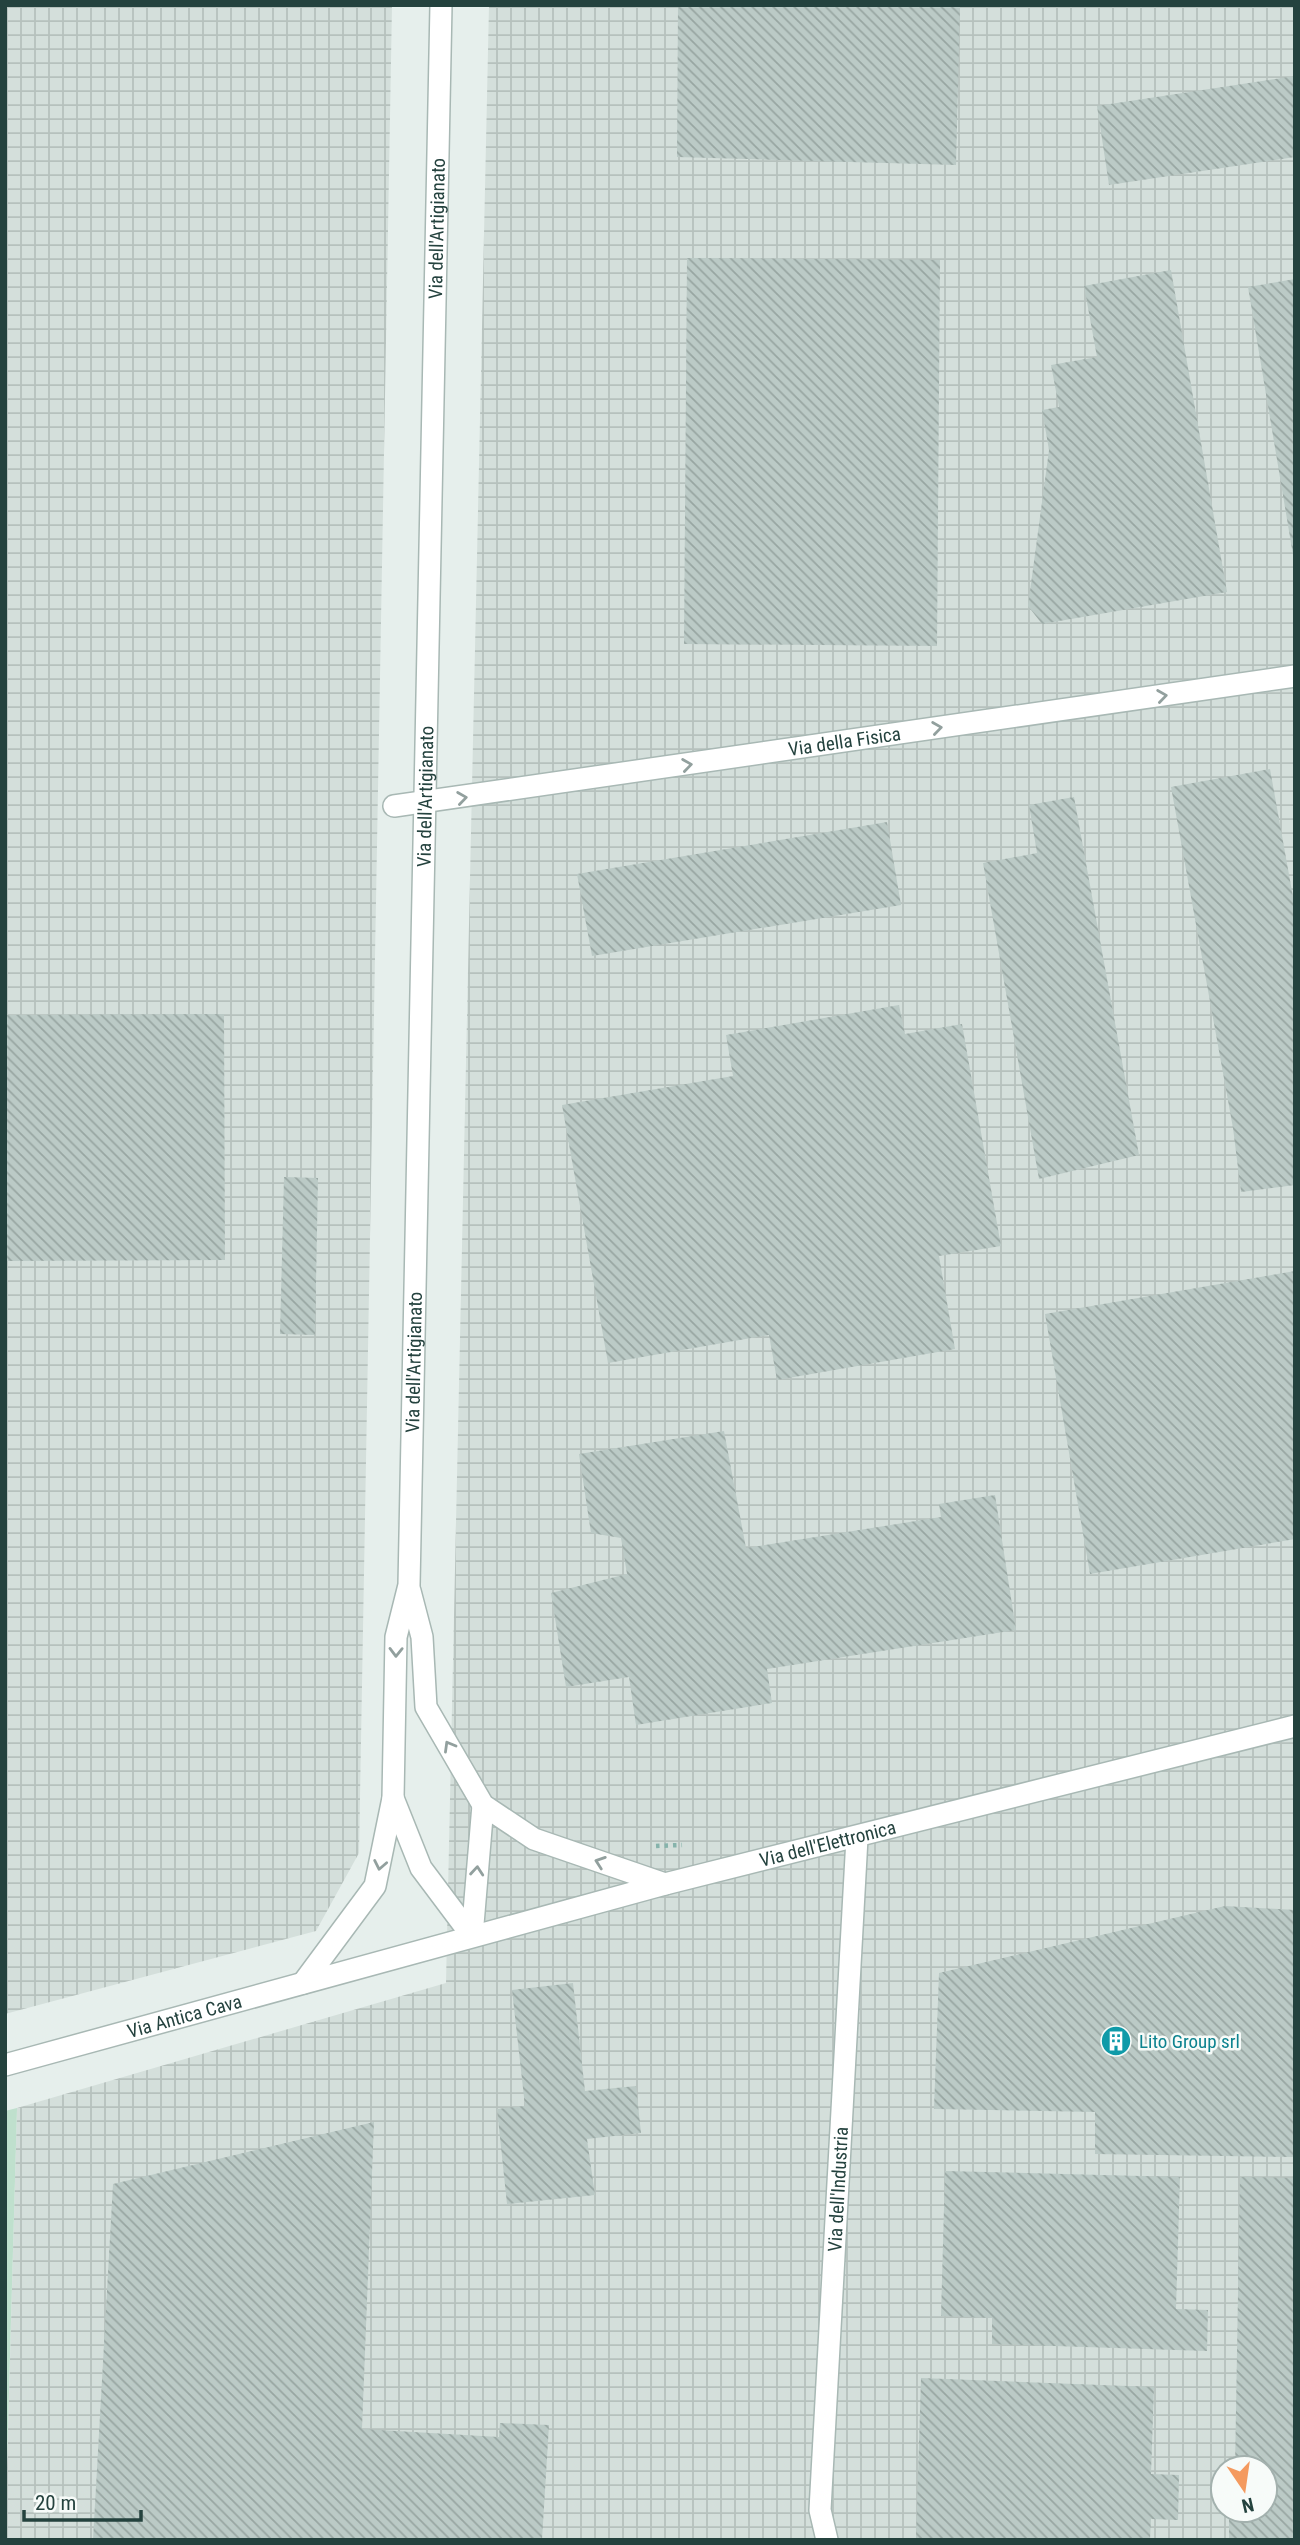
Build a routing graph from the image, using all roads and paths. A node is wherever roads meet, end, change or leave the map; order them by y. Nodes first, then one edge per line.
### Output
1 (441, 5) edge
2 (1295, 676) edge
3 (425, 803) junction
4 (394, 806) dead end
5 (409, 1585) junction
6 (1295, 1727) edge
7 (393, 1798) junction
8 (483, 1805) junction
9 (857, 1838) junction
10 (693, 1843) dead end
11 (644, 1847) dead end
12 (665, 1884) junction
13 (472, 1936) junction
14 (363, 1967) joint
15 (303, 1983) junction
16 (5, 2065) edge
17 (827, 2540) edge

1 - 3 street, Via dell'Artigianato
3 -> 2 street, Via della Fisica
3 - 4 street, Via della Fisica
3 - 5 street, Via dell'Artigianato
5 -> 7 street, Via dell'Artigianato
8 -> 5 street, Via dell'Artigianato
6 - 9 street, Via dell'Elettronica
7 - 13 street, Via dell'Artigianato
7 -> 15 street, Via dell'Artigianato
12 -> 8 street, Via dell'Artigianato
13 -> 8 street
9 - 12 street, Via dell'Elettronica
9 - 17 street, Via dell'Industria
10 - 11 path
12 - 13 street, Via dell'Elettronica
13 - 14 street, Via dell'Elettronica
14 - 15 street, Via Antica Cava
15 - 16 street, Via Antica Cava

